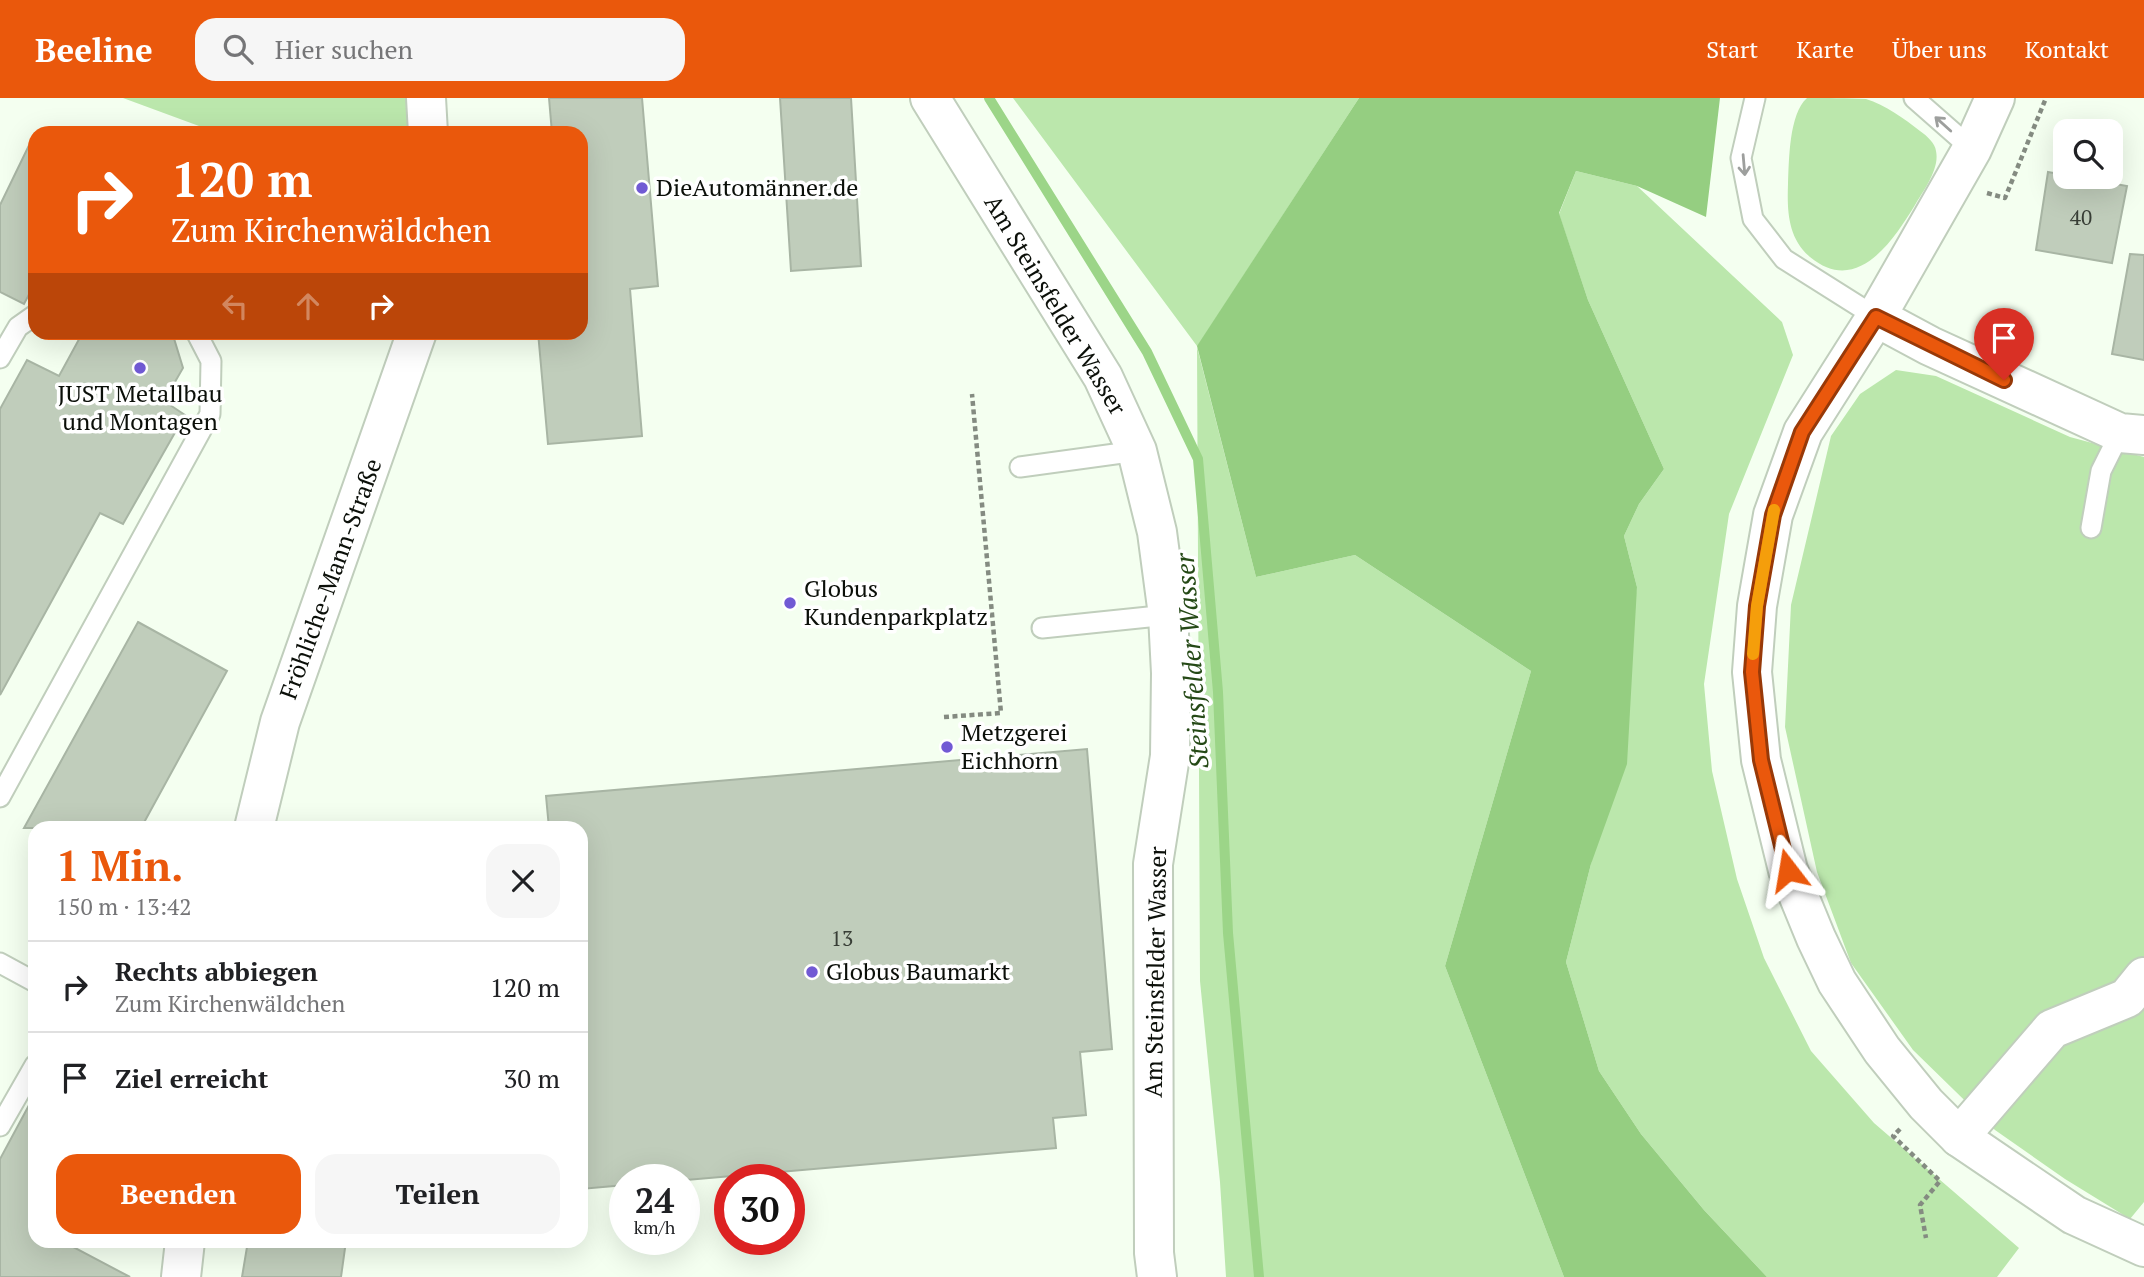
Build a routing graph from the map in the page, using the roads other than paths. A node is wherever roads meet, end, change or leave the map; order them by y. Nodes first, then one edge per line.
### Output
1 (426, 98) edge
2 (930, 98) edge
3 (1755, 98) edge
4 (1914, 98) edge
5 (1996, 98) edge
6 (428, 126) edge
7 (1972, 149) junction
8 (1876, 317) junction
9 (28, 320) edge
10 (199, 340) edge
11 (414, 340) edge
12 (0, 358) edge
13 (2132, 434) edge
14 (1138, 451) junction
15 (1020, 467) dead end
16 (2091, 528) dead end
17 (1168, 615) junction
18 (1042, 628) dead end
19 (0, 797) edge
20 (256, 821) edge
21 (0, 963) edge
22 (2144, 977) edge
23 (28, 978) edge
24 (28, 1077) edge
25 (0, 1126) edge
26 (1959, 1137) junction
27 (2144, 1247) edge
28 (184, 1248) edge
29 (181, 1277) edge
30 (1157, 1277) edge

1 - 6 street
2 - 14 street, Am Steinsfelder Wasser
3 -> 8 lane
7 -> 4 lane
5 - 7 street
7 - 8 street
8 - 13 street
8 - 26 street
9 - 12 lane
10 - 19 lane
11 - 20 street, Fröhliche-Mann-Straße
13 - 16 lane
14 - 15 lane
14 - 17 street, Am Steinsfelder Wasser
17 - 18 lane
17 - 30 street, Am Steinsfelder Wasser
21 - 23 lane
22 - 26 street
24 - 25 lane
26 - 27 street
28 - 29 street

